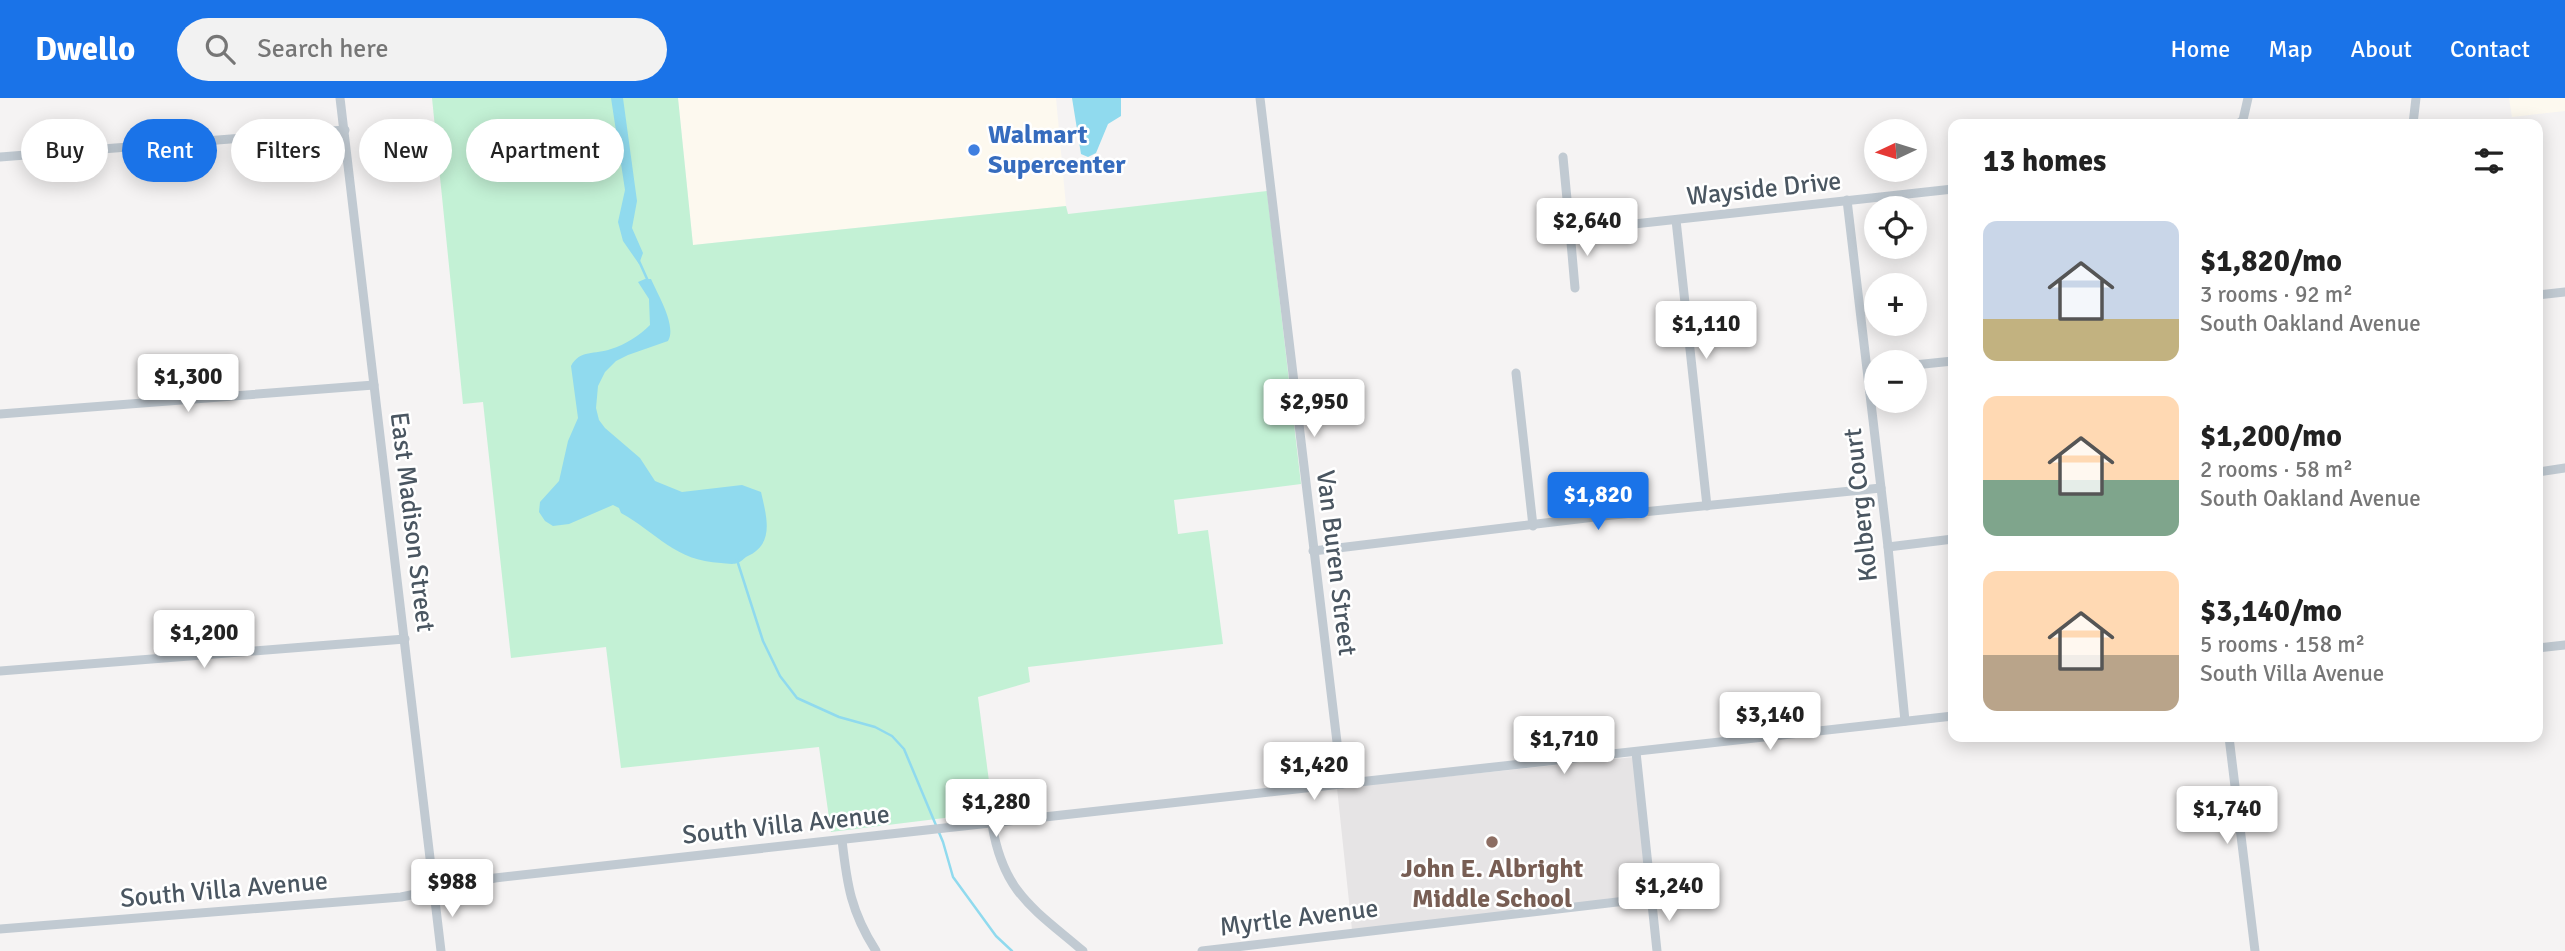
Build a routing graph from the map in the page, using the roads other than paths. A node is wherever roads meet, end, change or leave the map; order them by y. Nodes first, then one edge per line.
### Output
1 (340, 98) edge
2 (1260, 98) edge
3 (2248, 98) edge
4 (2416, 98) edge
5 (343, 119) edge
6 (2243, 119) edge
7 (2414, 119) edge
8 (345, 130) edge
9 (231, 139) edge
10 (0, 157) edge
11 (1563, 157) dead end
12 (1948, 190) edge
13 (1847, 201) junction
14 (1676, 220) junction
15 (1570, 230) junction
16 (1575, 288) dead end
17 (2565, 292) edge
18 (2543, 294) edge
19 (1869, 350) edge
20 (1948, 362) edge
21 (1927, 364) edge
22 (1516, 373) dead end
23 (374, 385) junction
24 (1875, 413) edge
25 (0, 414) edge
26 (2565, 468) edge
27 (2543, 471) edge
28 (1881, 488) junction
29 (1707, 506) junction
30 (1533, 526) junction
31 (1948, 540) edge
32 (1888, 547) junction
33 (1313, 551) junction
34 (405, 639) junction
35 (2565, 645) edge
36 (2543, 647) edge
37 (0, 671) edge
38 (1948, 717) edge
39 (1905, 721) junction
40 (2230, 742) edge
41 (1636, 752) junction
42 (1342, 784) junction
43 (992, 824) junction
44 (842, 840) junction
45 (434, 890) junction
46 (1651, 898) junction
47 (0, 929) edge
48 (441, 951) edge
49 (876, 951) edge
50 (1083, 951) edge
51 (1202, 951) edge
52 (1657, 951) edge
53 (2255, 951) edge

1 - 5 street, East Madison Street
2 - 33 street, Van Buren Street
3 - 6 street
4 - 7 street
8 - 23 street, East Madison Street
9 - 10 street
11 - 15 street
12 - 13 street, Wayside Drive
13 - 14 street, Wayside Drive
13 - 19 street, Kolberg Court
14 - 15 street, Wayside Drive
14 - 29 street
15 - 16 street
17 - 18 street
20 - 21 street
22 - 30 street
23 - 25 street
23 - 34 street, East Madison Street
24 - 28 street, Kolberg Court
26 - 27 street
28 - 29 street
28 - 32 street, Kolberg Court
29 - 30 street
30 - 33 street
31 - 32 street
32 - 39 street, Kolberg Court
33 - 42 street, Van Buren Street
34 - 37 street
34 - 45 street, East Madison Street
35 - 36 street
38 - 39 street, South Villa Avenue
39 - 41 street, South Villa Avenue
40 - 53 street
41 - 42 street, South Villa Avenue
41 - 46 street
42 - 43 street, South Villa Avenue
43 - 44 street, South Villa Avenue
43 - 50 street
44 - 45 street, South Villa Avenue
44 - 49 street
45 - 47 street, South Villa Avenue
45 - 48 street, East Madison Street
46 - 51 street, Myrtle Avenue
46 - 52 street

